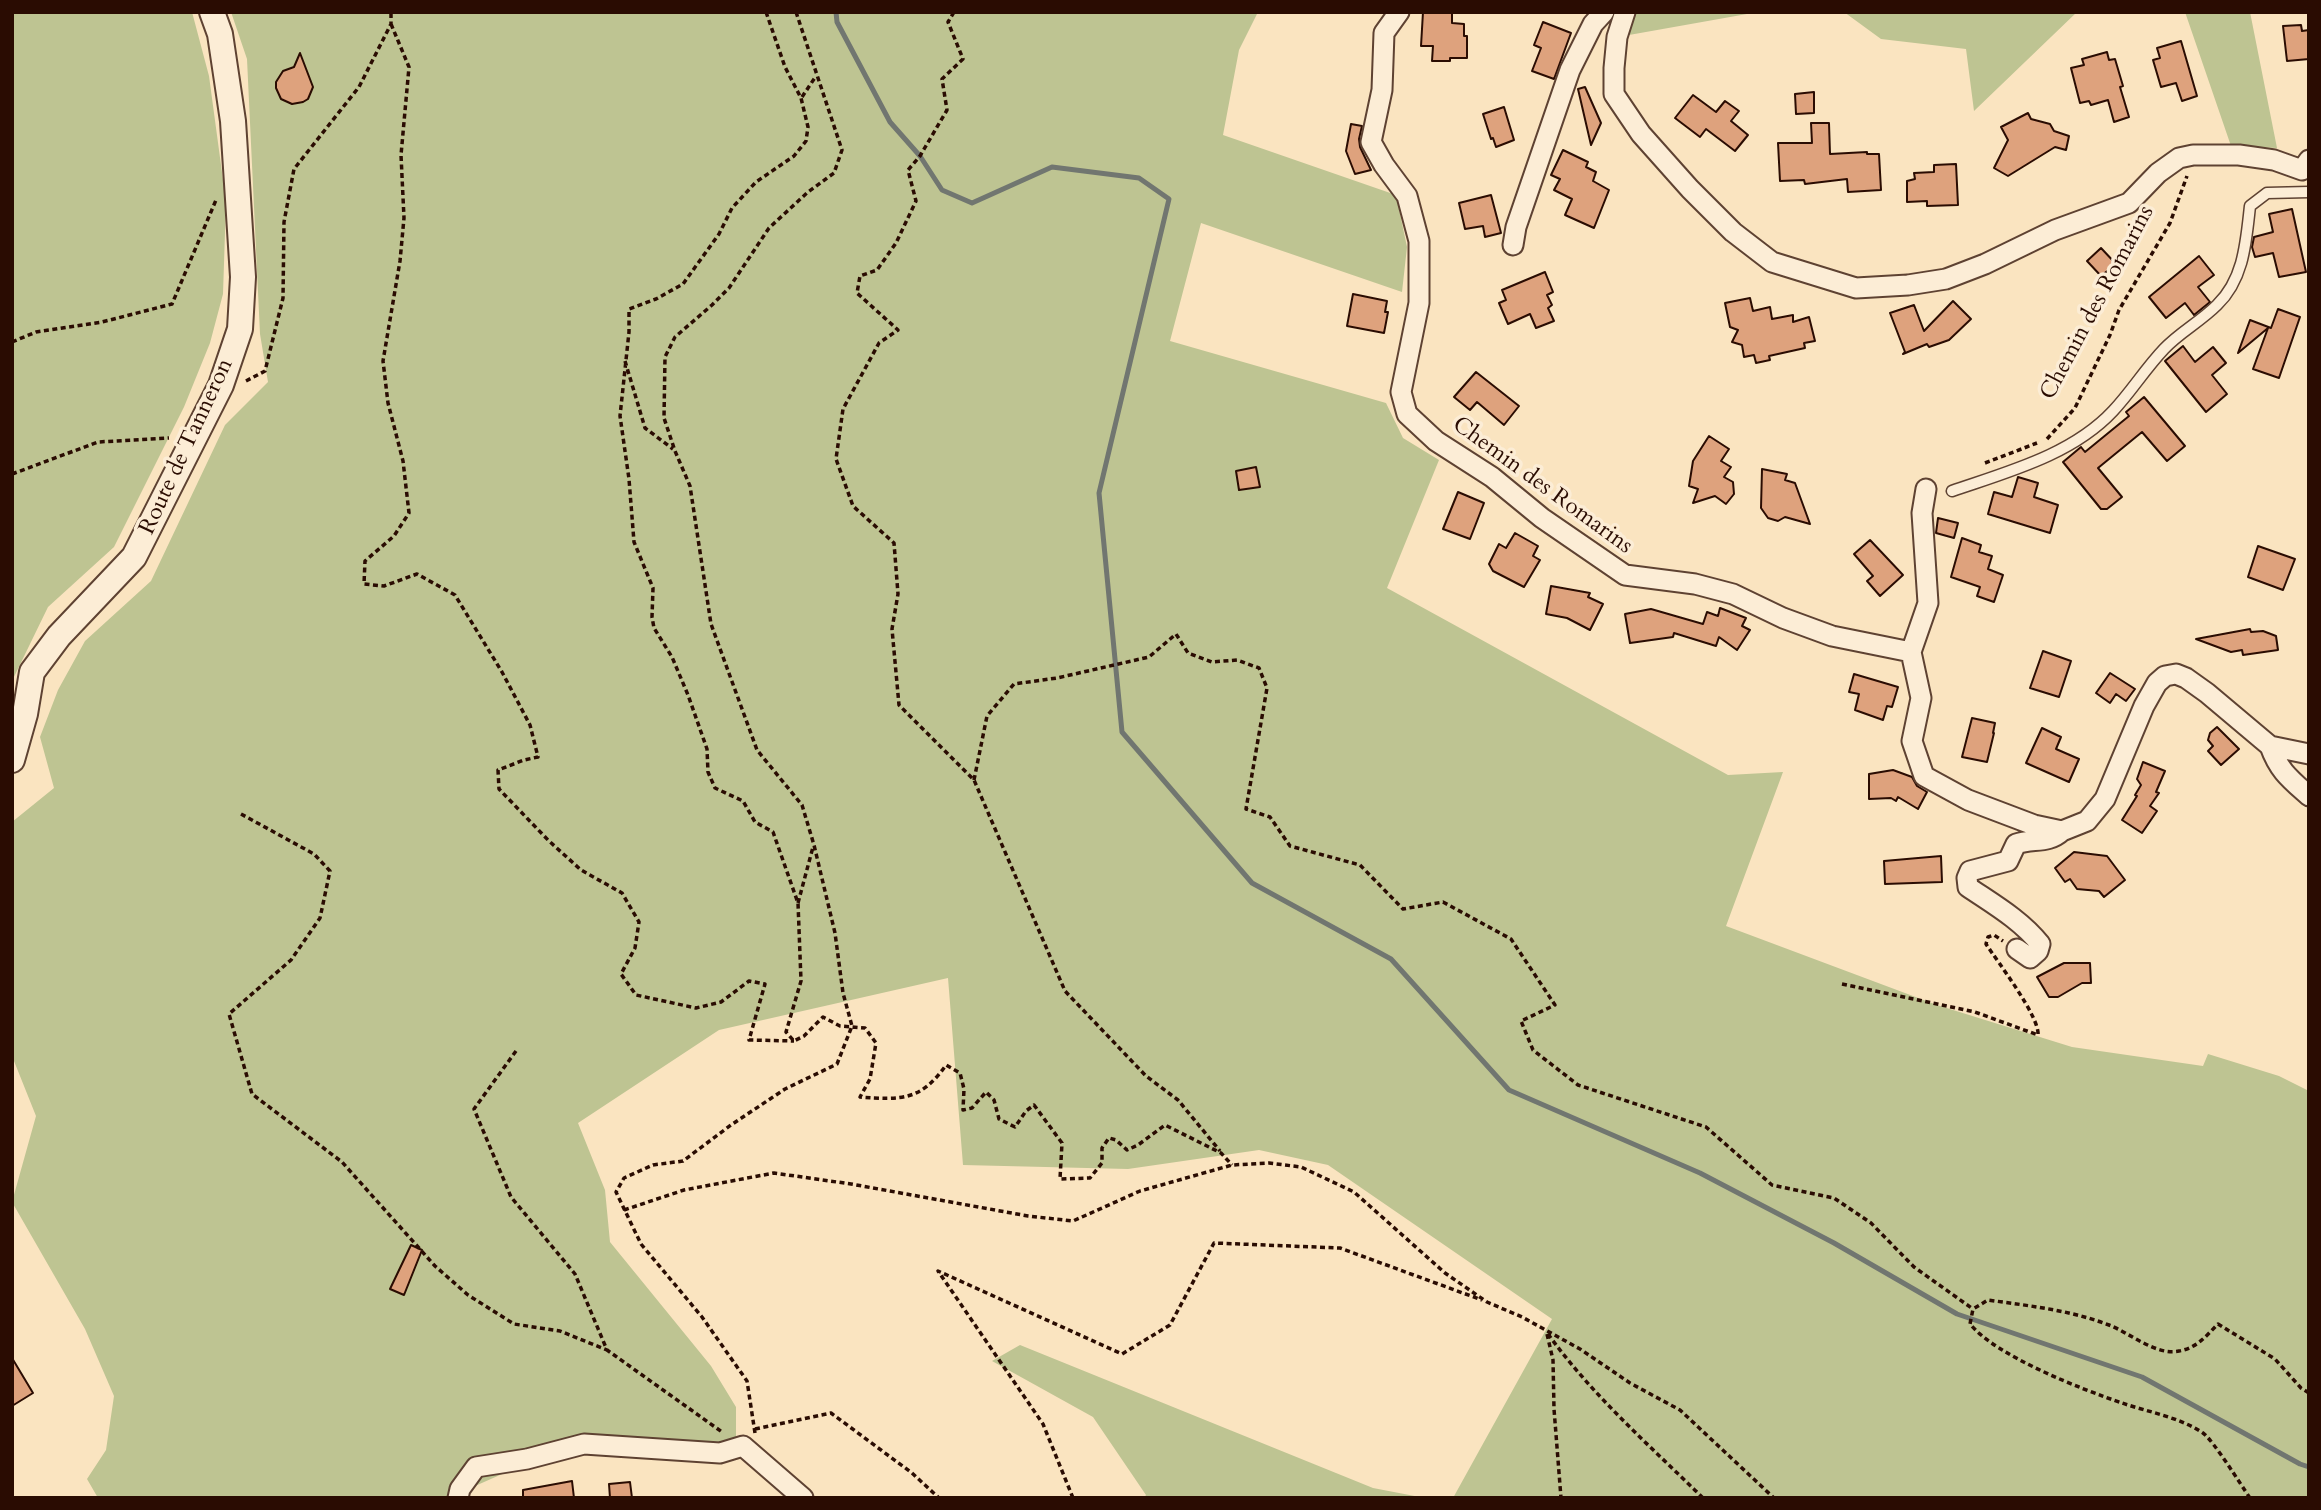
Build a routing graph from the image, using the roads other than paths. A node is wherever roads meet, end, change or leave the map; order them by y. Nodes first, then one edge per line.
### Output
1 (212, 12) edge
2 (1399, 12) edge
3 (1604, 12) edge
4 (1625, 12) edge
5 (2307, 169) edge
6 (2309, 192) edge
7 (1513, 245) dead end
8 (1926, 489) dead end
9 (1952, 491) dead end
10 (1911, 652) junction
11 (2270, 746) junction
12 (2309, 754) edge
13 (12, 760) edge
14 (2309, 796) edge
15 (2062, 831) junction
16 (2017, 949) road end
17 (458, 1498) edge
18 (803, 1498) edge

1 - 13 street, Route de Tanneron
2 - 10 street, Chemin des Romarins
3 - 7 street
4 - 5 street
6 - 9 lane
8 - 10 street
10 - 15 street
11 - 12 street
11 - 14 street
11 - 15 street
15 - 16 street
17 - 18 street

